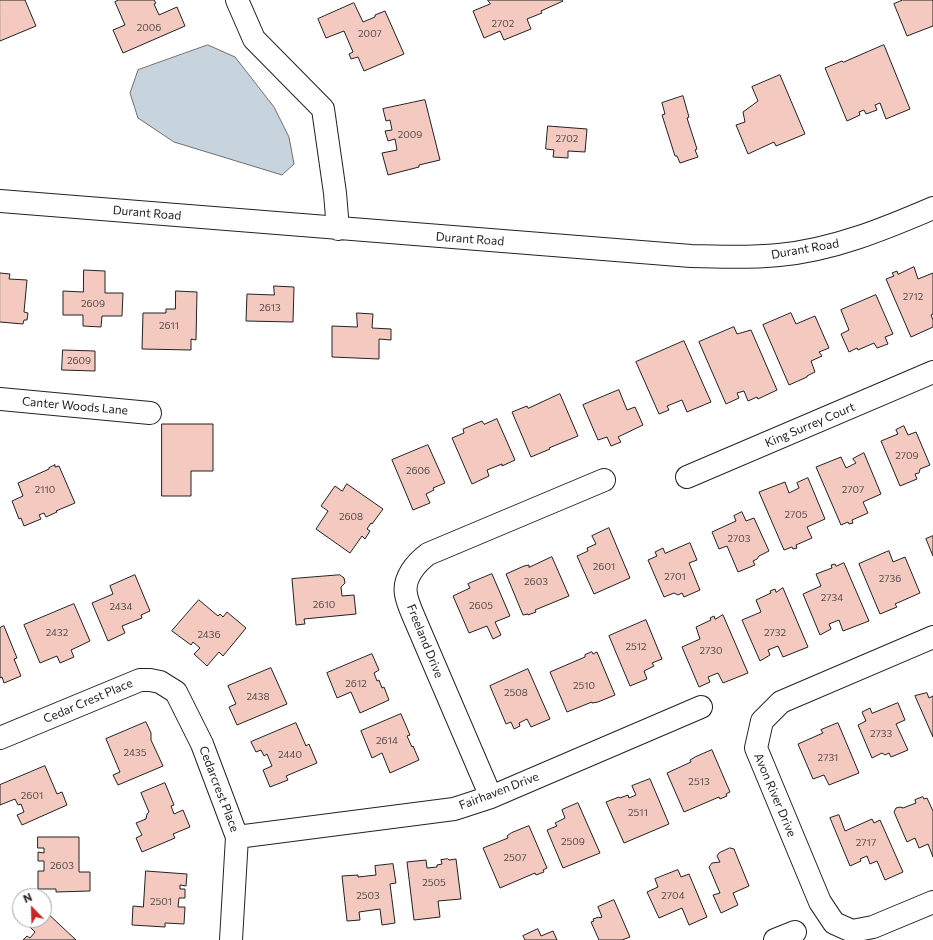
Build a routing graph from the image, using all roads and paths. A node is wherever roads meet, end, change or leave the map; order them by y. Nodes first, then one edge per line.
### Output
1 (237, 0) edge
2 (0, 201) edge
3 (933, 208) edge
4 (338, 228) junction
5 (933, 372) edge
6 (0, 399) edge
7 (150, 413) dead end
8 (687, 477) dead end
9 (604, 480) dead end
10 (933, 637) edge
11 (176, 692) joint
12 (701, 707) dead end
13 (0, 738) edge
14 (491, 797) junction
15 (238, 837) junction
16 (933, 902) edge
17 (795, 932) dead end
18 (231, 940) edge
19 (775, 940) edge

1 - 4 street
2 - 4 street, Durant Road
3 - 4 street, Durant Road
5 - 8 street, King Surrey Court
6 - 7 street, Canter Woods Lane
9 - 14 street, Freeland Drive
10 - 16 street, Avon River Drive
11 - 13 street, Cedar Crest Place
11 - 15 street, Cedarcrest Place
12 - 14 street, Fairhaven Drive
14 - 15 street, Fairhaven Drive
15 - 18 street, Cedarcrest Place
17 - 19 street

